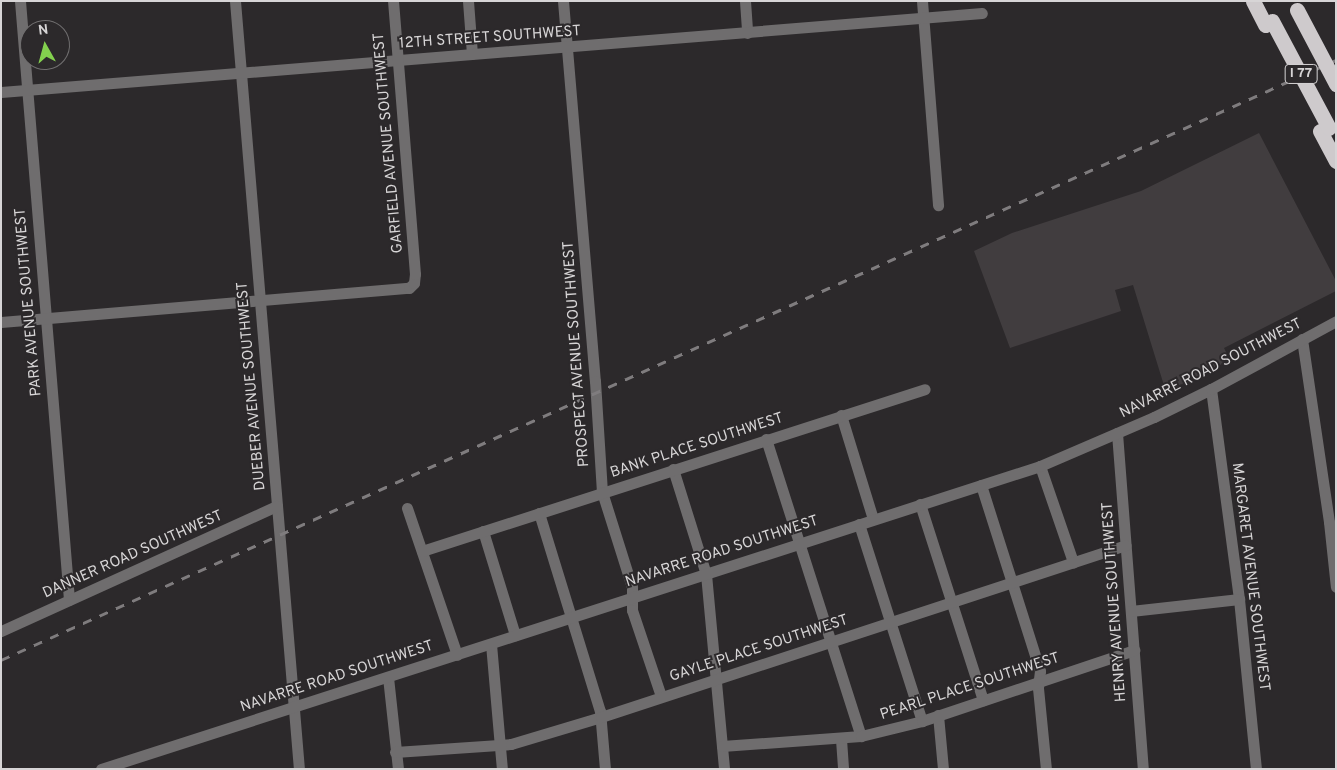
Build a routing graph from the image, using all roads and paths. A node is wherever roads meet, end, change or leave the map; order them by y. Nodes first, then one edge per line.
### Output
1 (20, 1) edge
2 (235, 1) edge
3 (393, 1) edge
4 (468, 1) edge
5 (563, 1) edge
6 (745, 1) edge
7 (922, 1) edge
8 (1252, 1) edge
9 (1262, 1) edge
10 (1294, 6) edge
11 (982, 13) dead end
12 (923, 19) junction
13 (1268, 23) junction
14 (747, 33) junction
15 (567, 47) junction
16 (472, 54) junction
17 (397, 60) junction
18 (241, 72) junction
19 (1336, 84) edge
20 (27, 90) junction
21 (1, 92) edge
22 (1328, 133) edge
23 (1336, 161) edge
24 (938, 205) dead end
25 (260, 301) junction
26 (46, 318) junction
27 (1336, 321) edge
28 (1, 322) edge
29 (1302, 339) junction
30 (925, 389) dead end
31 (1211, 389) junction
32 (840, 415) junction
33 (1117, 433) junction
34 (766, 439) junction
35 (1040, 466) junction
36 (673, 469) junction
37 (981, 484) junction
38 (602, 492) junction
39 (920, 504) junction
40 (277, 506) junction
41 (407, 508) dead end
42 (539, 513) junction
43 (873, 519) junction
44 (859, 524) junction
45 (483, 532) junction
46 (799, 543) junction
47 (1126, 546) junction
48 (422, 551) junction
49 (1073, 562) junction
50 (706, 574) junction
51 (1013, 581) junction
52 (1336, 587) edge
53 (632, 598) junction
54 (1239, 599) junction
55 (69, 600) junction
56 (952, 601) junction
57 (1131, 611) junction
58 (572, 617) junction
59 (892, 621) junction
60 (1, 631) edge
61 (515, 636) junction
62 (830, 642) junction
63 (491, 644) junction
64 (1134, 650) junction
65 (456, 655) junction
66 (388, 677) junction
67 (716, 678) junction
68 (1040, 680) junction
69 (661, 696) junction
70 (983, 700) junction
71 (294, 706) junction
72 (938, 715) junction
73 (601, 717) junction
74 (922, 721) junction
75 (861, 736) junction
76 (841, 739) junction
77 (500, 744) junction
78 (722, 746) junction
79 (395, 752) junction
80 (100, 769) edge
81 (299, 769) edge
82 (398, 769) edge
83 (502, 769) edge
84 (605, 769) edge
85 (724, 769) edge
86 (843, 769) edge
87 (943, 769) edge
88 (1046, 769) edge
89 (1143, 769) edge
90 (1256, 769) edge

1 - 20 street, PARK AVENUE SOUTHWEST
2 - 18 street, DUEBER AVENUE SOUTHWEST
3 - 17 street, GARFIELD AVENUE SOUTHWEST
4 - 16 street
5 - 15 street, PROSPECT AVENUE SOUTHWEST
6 - 14 street
7 - 12 street
8 - 13 highway
9 - 13 highway, I 77
10 - 19 highway, I 77, bridge
11 - 12 street, 12TH STREET SOUTHWEST
12 - 14 street, 12TH STREET SOUTHWEST
12 - 24 street
13 - 22 highway, I 77, bridge
14 - 15 street, 12TH STREET SOUTHWEST
15 - 16 street, 12TH STREET SOUTHWEST
15 - 38 street, PROSPECT AVENUE SOUTHWEST
16 - 17 street, 12TH STREET SOUTHWEST
17 - 18 street, 12TH STREET SOUTHWEST
17 - 25 street, GARFIELD AVENUE SOUTHWEST
18 - 20 street, 12TH STREET SOUTHWEST
18 - 25 street, DUEBER AVENUE SOUTHWEST
20 - 21 street, 12TH STREET SOUTHWEST
20 - 26 street, PARK AVENUE SOUTHWEST
22 - 23 highway
25 - 26 street
25 - 40 street, DUEBER AVENUE SOUTHWEST
26 - 28 street
26 - 55 street, PARK AVENUE SOUTHWEST
27 - 29 street, NAVARRE ROAD SOUTHWEST
29 - 31 street, NAVARRE ROAD SOUTHWEST
29 - 52 street
30 - 32 street, BANK PLACE SOUTHWEST
31 - 33 street, NAVARRE ROAD SOUTHWEST
31 - 54 street, MARGARET AVENUE SOUTHWEST
32 - 34 street, BANK PLACE SOUTHWEST
32 - 43 street
33 - 35 street, NAVARRE ROAD SOUTHWEST
33 - 47 street, HENRY AVENUE SOUTHWEST
34 - 36 street, BANK PLACE SOUTHWEST
34 - 46 street
35 - 37 street, NAVARRE ROAD SOUTHWEST
35 - 49 street
36 - 38 street, BANK PLACE SOUTHWEST
36 - 50 street
37 - 39 street, NAVARRE ROAD SOUTHWEST
37 - 51 street
38 - 42 street, BANK PLACE SOUTHWEST
38 - 53 street, PROSPECT AVENUE SOUTHWEST
39 - 43 street, NAVARRE ROAD SOUTHWEST
39 - 56 street
40 - 55 street, DANNER ROAD SOUTHWEST
40 - 71 street, DUEBER AVENUE SOUTHWEST
41 - 48 street
42 - 45 street, BANK PLACE SOUTHWEST
42 - 58 street
43 - 44 street, NAVARRE ROAD SOUTHWEST
44 - 46 street, NAVARRE ROAD SOUTHWEST
44 - 59 street
45 - 48 street, BANK PLACE SOUTHWEST
45 - 61 street
46 - 50 street, NAVARRE ROAD SOUTHWEST
46 - 62 street
47 - 49 street, GAYLE PLACE SOUTHWEST
47 - 57 street, HENRY AVENUE SOUTHWEST
48 - 65 street
49 - 51 street, GAYLE PLACE SOUTHWEST
50 - 53 street, NAVARRE ROAD SOUTHWEST
50 - 67 street
51 - 56 street, GAYLE PLACE SOUTHWEST
51 - 68 street
53 - 58 street, NAVARRE ROAD SOUTHWEST
53 - 69 street, PROSPECT AVENUE SOUTHWEST
54 - 57 street
54 - 90 street, MARGARET AVENUE SOUTHWEST
55 - 60 street, DANNER ROAD SOUTHWEST
56 - 59 street, GAYLE PLACE SOUTHWEST
56 - 70 street
57 - 64 street, HENRY AVENUE SOUTHWEST
58 - 61 street, NAVARRE ROAD SOUTHWEST
58 - 73 street
59 - 62 street, GAYLE PLACE SOUTHWEST
59 - 74 street
61 - 63 street, NAVARRE ROAD SOUTHWEST
62 - 67 street, GAYLE PLACE SOUTHWEST
62 - 75 street
63 - 65 street, NAVARRE ROAD SOUTHWEST
63 - 77 street
64 - 68 street, PEARL PLACE SOUTHWEST
64 - 89 street, HENRY AVENUE SOUTHWEST
65 - 66 street, NAVARRE ROAD SOUTHWEST
66 - 71 street, NAVARRE ROAD SOUTHWEST
66 - 79 street
67 - 69 street, GAYLE PLACE SOUTHWEST
67 - 78 street
68 - 70 street, PEARL PLACE SOUTHWEST
68 - 88 street
69 - 73 street, GAYLE PLACE SOUTHWEST
70 - 72 street, PEARL PLACE SOUTHWEST
71 - 80 street, NAVARRE ROAD SOUTHWEST
71 - 81 street, DUEBER AVENUE SOUTHWEST
72 - 74 street, PEARL PLACE SOUTHWEST
72 - 87 street
73 - 77 street, GAYLE PLACE SOUTHWEST
73 - 84 street
74 - 75 street, PEARL PLACE SOUTHWEST
75 - 76 street, PEARL PLACE SOUTHWEST
76 - 78 street, PEARL PLACE SOUTHWEST
76 - 86 street
77 - 79 street, GAYLE PLACE SOUTHWEST
77 - 83 street
78 - 85 street
79 - 82 street

